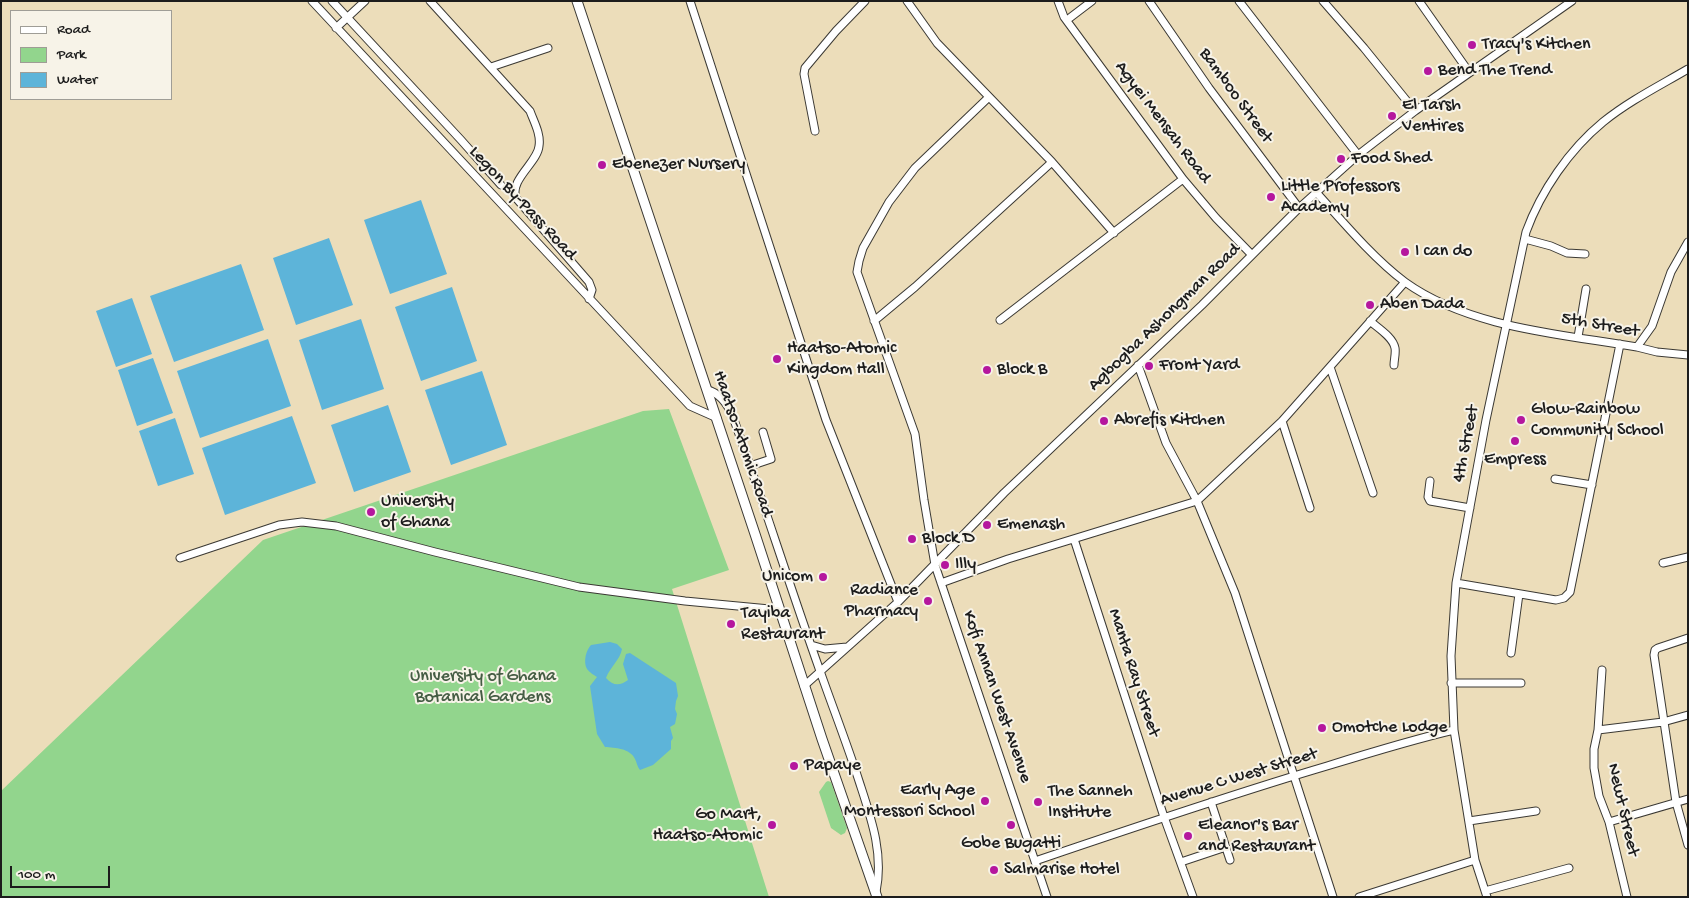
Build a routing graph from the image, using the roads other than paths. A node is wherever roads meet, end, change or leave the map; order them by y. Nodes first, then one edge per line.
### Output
1 (312, 1) edge
2 (332, 1) edge
3 (365, 1) edge
4 (430, 1) edge
5 (576, 1) edge
6 (690, 1) edge
7 (865, 1) edge
8 (907, 1) edge
9 (1058, 1) edge
10 (1092, 1) edge
11 (1149, 1) edge
12 (1239, 1) edge
13 (1323, 1) edge
14 (1418, 1) edge
15 (1572, 1) edge
16 (347, 17) junction
17 (1066, 20) junction
18 (336, 28) junction
19 (548, 48) dead end
20 (491, 67) junction
21 (1688, 69) edge
22 (1469, 72) junction
23 (989, 97) junction
24 (1415, 111) junction
25 (815, 132) dead end
26 (1358, 155) junction
27 (1052, 162) junction
28 (1183, 179) junction
29 (501, 185) dead end
30 (1316, 192) junction
31 (1299, 208) junction
32 (1114, 233) junction
33 (1525, 239) junction
34 (1688, 242) edge
35 (1585, 254) dead end
36 (1252, 255) junction
37 (1405, 282) junction
38 (1586, 289) dead end
39 (589, 299) junction
40 (1000, 320) dead end
41 (874, 321) junction
42 (1370, 321) junction
43 (1506, 326) junction
44 (1578, 337) junction
45 (1620, 344) junction
46 (1637, 347) junction
47 (1688, 355) edge
48 (1138, 365) junction
49 (1394, 365) dead end
50 (1330, 367) junction
51 (707, 390) junction
52 (717, 418) junction
53 (1282, 422) junction
54 (763, 432) dead end
55 (750, 466) junction
56 (1555, 478) dead end
57 (1430, 481) dead end
58 (1592, 485) junction
59 (1373, 493) dead end
60 (1197, 501) junction
61 (1310, 508) dead end
62 (1470, 508) junction
63 (1074, 539) junction
64 (1688, 557) edge
65 (180, 558) dead end
66 (1663, 563) dead end
67 (935, 565) junction
68 (941, 583) junction
69 (1456, 583) junction
70 (1519, 594) junction
71 (898, 602) junction
72 (780, 610) junction
73 (1688, 638) edge
74 (811, 645) junction
75 (847, 647) junction
76 (1511, 653) dead end
77 (1602, 670) dead end
78 (820, 672) junction
79 (1451, 683) junction
80 (1521, 683) dead end
81 (804, 686) junction
82 (1688, 715) edge
83 (1663, 722) junction
84 (1454, 730) junction
85 (1598, 730) junction
86 (1294, 775) junction
87 (1688, 799) edge
88 (1211, 802) junction
89 (1676, 802) junction
90 (1536, 811) dead end
91 (1164, 817) junction
92 (1469, 821) junction
93 (1609, 822) junction
94 (1688, 845) edge
95 (1226, 847) junction
96 (1230, 860) dead end
97 (1475, 860) junction
98 (1035, 861) junction
99 (1180, 862) junction
100 (1569, 868) dead end
101 (876, 894) edge
102 (1486, 894) edge
103 (1047, 897) edge
104 (1192, 897) edge
105 (1333, 897) edge
106 (1359, 897) edge
107 (1627, 897) edge

1 - 18 street, Legon By-Pass Road
2 - 16 street
3 - 16 street
4 - 20 street
5 - 51 main road, Haatso-Atomic Road
6 - 71 street
7 - 25 street
8 - 23 street
9 - 17 street, Agyei Mensah Road
10 - 17 street
11 - 31 street, Bamboo Street
12 - 26 street
13 - 24 street
14 - 22 street
15 - 22 street, Agbogba Ashongman Road
16 - 18 street
16 - 29 street
17 - 28 street, Agyei Mensah Road
18 - 39 street, Legon By-Pass Road
19 - 20 street
20 - 39 street
21 - 33 street, 4th Street
22 - 24 street, Agbogba Ashongman Road
23 - 27 street
23 - 41 street, Kofi Annan West Avenue
24 - 26 street, Agbogba Ashongman Road
26 - 30 street, Agbogba Ashongman Road
27 - 32 street
27 - 41 street
28 - 32 street
28 - 36 street, Agyei Mensah Road
30 - 31 street, Agbogba Ashongman Road
30 - 37 street, 5th Street
31 - 36 street, Agbogba Ashongman Road
32 - 40 street
33 - 35 street
33 - 43 street, 4th Street
34 - 46 street
36 - 48 street, Agbogba Ashongman Road
37 - 42 street
37 - 43 street, 5th Street
38 - 44 street
39 - 52 street, Legon By-Pass Road
41 - 67 street, Kofi Annan West Avenue
42 - 49 street
42 - 50 street
43 - 44 street, 5th Street
43 - 62 street, 4th Street
44 - 45 street, 5th Street
45 - 46 street, 5th Street
45 - 58 street
46 - 47 street, 5th Street
48 - 60 street
48 - 67 street, Agbogba Ashongman Road
50 - 53 street
50 - 59 street
51 - 52 main road, Haatso-Atomic Road
51 - 55 street
52 - 72 main road, Haatso-Atomic Road
53 - 60 street
53 - 61 street
54 - 55 street
55 - 74 street
56 - 58 street
57 - 62 street
58 - 70 street
60 - 63 street
60 - 86 street
62 - 69 street, 4th Street
63 - 68 street
63 - 91 street, Manta Ray Street
64 - 66 street
65 - 72 street
67 - 68 street, Kofi Annan West Avenue
67 - 71 street, Agbogba Ashongman Road
68 - 98 street, Kofi Annan West Avenue
69 - 70 street
69 - 79 street, 4th Street
70 - 76 street
71 - 75 street, Agbogba Ashongman Road
72 - 81 main road, Haatso-Atomic Road
73 - 83 street
74 - 75 street
74 - 78 street
75 - 78 street, Agbogba Ashongman Road
77 - 85 street, Newt Street
78 - 81 street, Agbogba Ashongman Road
78 - 101 street
79 - 80 street
79 - 84 street, 4th Street
81 - 101 main road, Haatso-Atomic Road
82 - 83 street
83 - 85 street
83 - 89 street
84 - 86 street, Avenue C West Street
84 - 92 street, 4th Street
85 - 93 street, Newt Street
86 - 88 street, Avenue C West Street
86 - 105 street
87 - 89 street
88 - 91 street, Avenue C West Street
88 - 95 street
89 - 93 street
89 - 94 street
90 - 92 street
91 - 98 street, Avenue C West Street
91 - 99 street, Manta Ray Street
92 - 97 street, 4th Street
93 - 107 street, Newt Street
95 - 96 street
95 - 99 street
97 - 102 street, 4th Street
97 - 106 street
98 - 103 street, Kofi Annan West Avenue
99 - 104 street, Manta Ray Street
100 - 102 street

